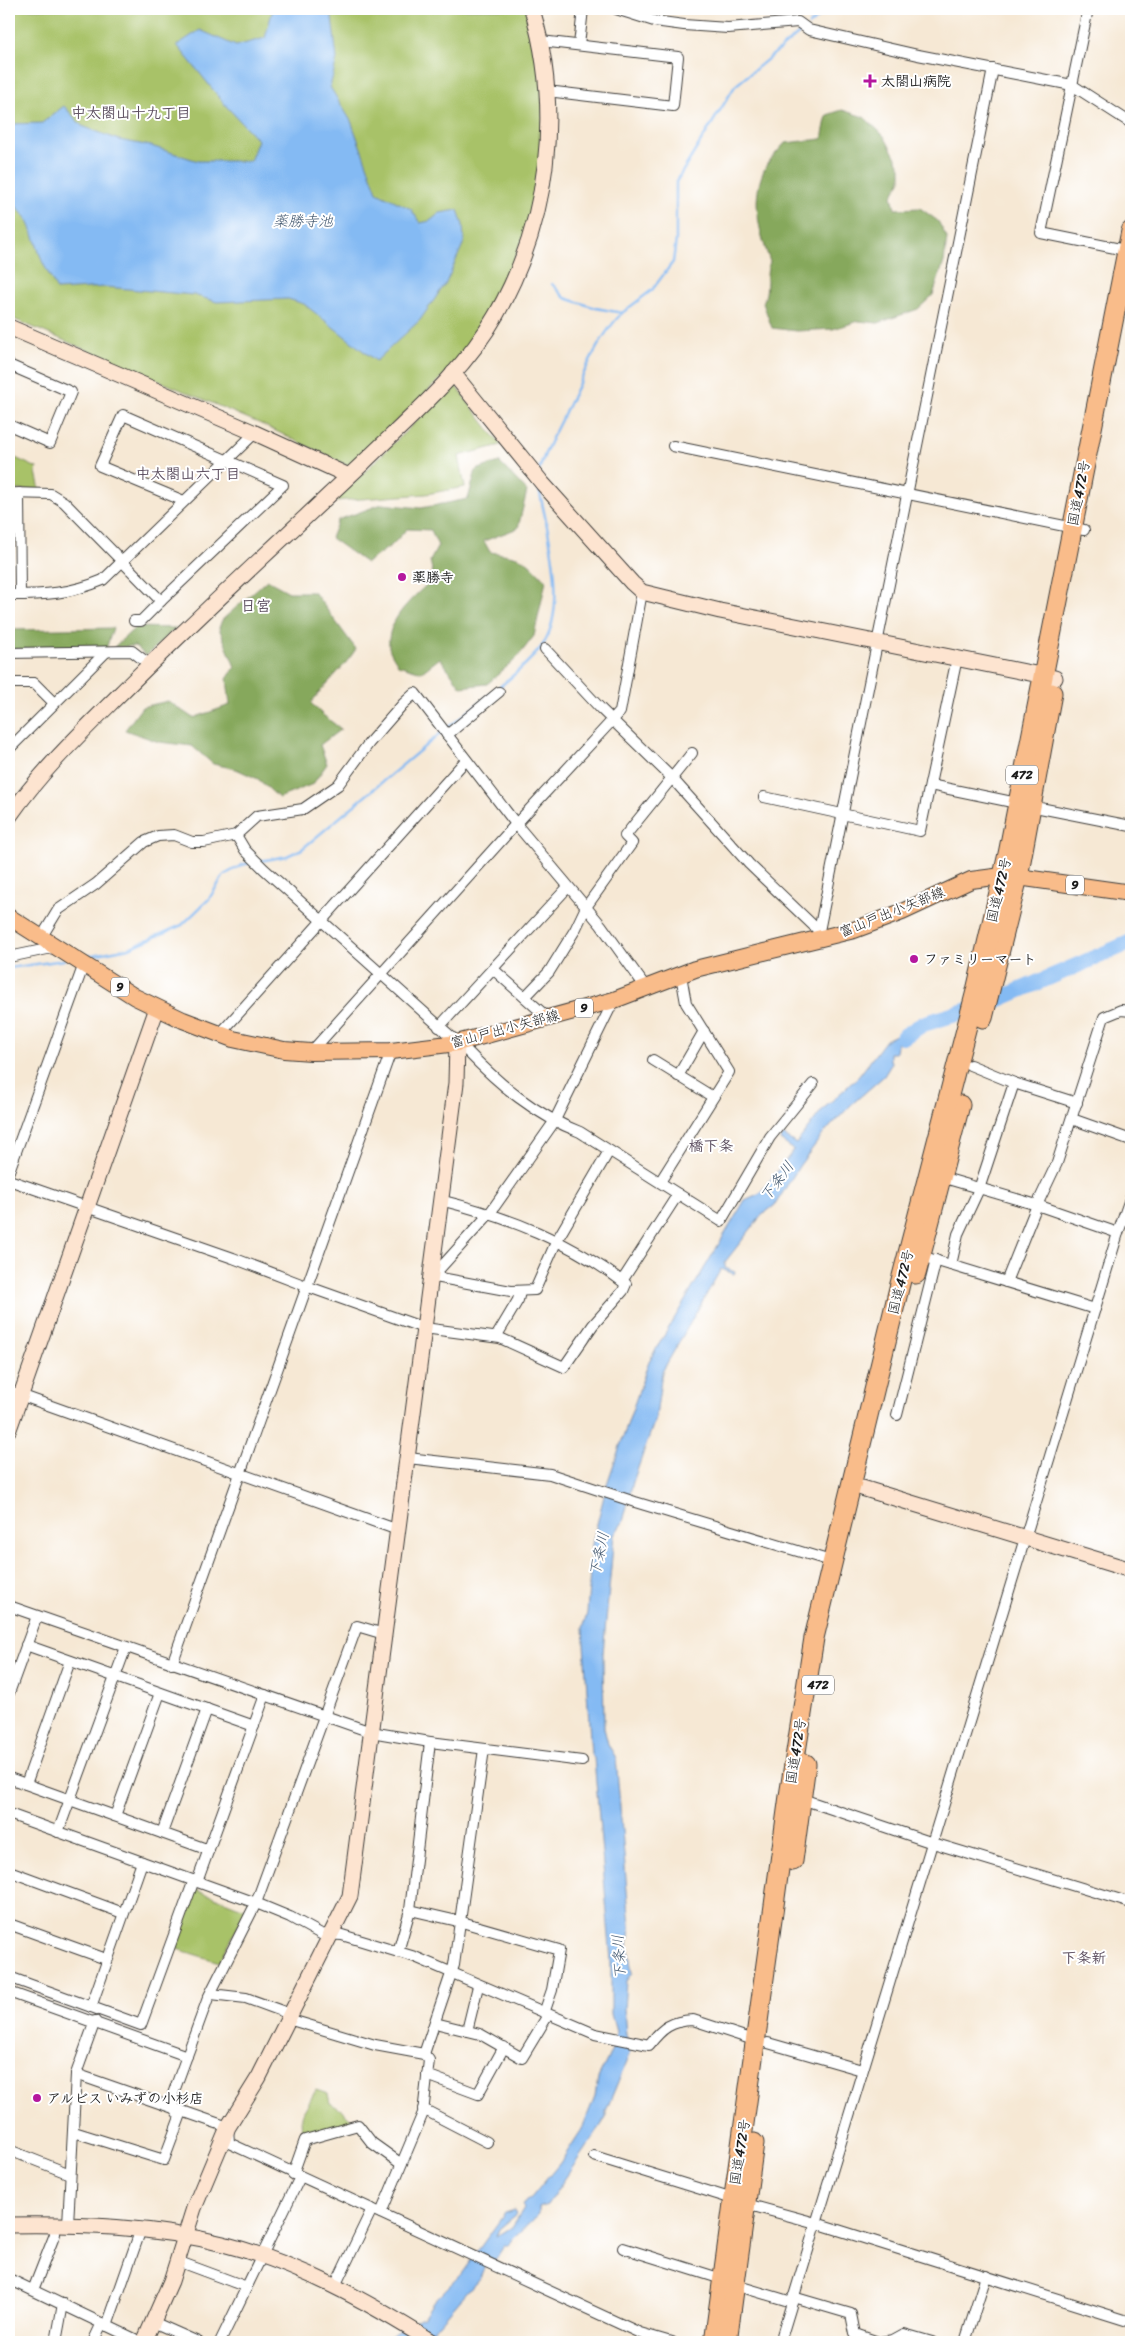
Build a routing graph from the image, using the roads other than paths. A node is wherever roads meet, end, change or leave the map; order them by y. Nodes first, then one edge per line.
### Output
1 (532, 9) edge
2 (584, 9) edge
3 (616, 9) edge
4 (1088, 9) edge
5 (541, 40) junction
6 (579, 45) junction
7 (993, 69) junction
8 (1072, 86) junction
9 (547, 91) junction
10 (1131, 123) edge
11 (1131, 230) edge
12 (1129, 251) edge
13 (1131, 290) edge
14 (9, 327) edge
15 (9, 365) edge
16 (454, 373) junction
17 (9, 425) edge
18 (255, 433) junction
19 (673, 446) dead end
20 (227, 460) junction
21 (349, 476) junction
22 (14, 493) edge
23 (907, 493) junction
24 (184, 502) junction
25 (1078, 528) junction
26 (124, 562) junction
27 (642, 592) junction
28 (14, 595) edge
29 (161, 601) junction
30 (134, 621) dead end
31 (877, 642) junction
32 (545, 649) dead end
33 (106, 652) junction
34 (9, 653) edge
35 (957, 658) junction
36 (150, 665) junction
37 (1049, 676) junction
38 (9, 684) edge
39 (499, 692) dead end
40 (54, 703) junction
41 (611, 719) junction
42 (447, 735) junction
43 (9, 748) edge
44 (692, 753) dead end
45 (466, 760) junction
46 (670, 777) junction
47 (930, 785) junction
48 (764, 797) dead end
49 (1023, 804) junction
50 (843, 814) junction
51 (9, 817) edge
52 (516, 824) junction
53 (1131, 826) edge
54 (236, 835) junction
55 (1010, 876) junction
56 (568, 886) junction
57 (1131, 893) edge
58 (586, 907) junction
59 (9, 917) edge
60 (322, 920) junction
61 (41, 938) junction
62 (59, 948) junction
63 (9, 957) edge
64 (82, 963) junction
65 (493, 969) junction
66 (381, 974) junction
67 (681, 975) junction
68 (647, 989) junction
69 (525, 997) junction
70 (614, 1000) junction
71 (157, 1008) junction
72 (1131, 1010) edge
73 (548, 1018) junction
74 (439, 1027) junction
75 (704, 1031) junction
76 (220, 1034) junction
77 (457, 1043) junction
78 (391, 1051) junction
79 (311, 1052) junction
80 (969, 1052) junction
81 (653, 1060) dead end
82 (678, 1076) junction
83 (1014, 1083) junction
84 (813, 1084) dead end
85 (714, 1097) junction
86 (1077, 1102) junction
87 (1072, 1119) junction
88 (554, 1122) junction
89 (1131, 1140) edge
90 (609, 1150) junction
91 (9, 1171) edge
92 (941, 1177) junction
93 (9, 1180) edge
94 (660, 1182) junction
95 (979, 1189) junction
96 (678, 1194) junction
97 (1131, 1196) edge
98 (440, 1200) junction
99 (1037, 1205) junction
100 (87, 1208) junction
101 (490, 1213) junction
102 (1118, 1233) junction
103 (557, 1240) junction
104 (928, 1258) junction
105 (951, 1265) junction
106 (432, 1276) junction
107 (622, 1281) junction
108 (1006, 1282) junction
109 (306, 1286) junction
110 (520, 1292) junction
111 (1095, 1309) junction
112 (424, 1328) junction
113 (496, 1337) junction
114 (15, 1393) edge
115 (897, 1416) dead end
116 (9, 1429) edge
117 (408, 1458) junction
118 (240, 1473) junction
119 (862, 1488) junction
120 (398, 1530) junction
121 (1025, 1536) junction
122 (831, 1561) junction
123 (1131, 1570) edge
124 (9, 1606) edge
125 (37, 1616) junction
126 (384, 1634) junction
127 (26, 1645) junction
128 (126, 1647) junction
129 (70, 1661) junction
130 (172, 1664) junction
131 (14, 1665) edge
132 (115, 1677) junction
133 (9, 1693) edge
134 (160, 1693) junction
135 (265, 1696) junction
136 (206, 1709) junction
137 (322, 1715) junction
138 (254, 1726) junction
139 (371, 1732) junction
140 (430, 1742) junction
141 (484, 1749) junction
142 (582, 1761) dead end
143 (9, 1778) edge
144 (26, 1784) junction
145 (802, 1799) junction
146 (70, 1800) junction
147 (9, 1814) edge
148 (115, 1816) junction
149 (58, 1832) junction
150 (162, 1833) junction
151 (933, 1843) junction
152 (208, 1850) junction
153 (142, 1862) junction
154 (9, 1871) edge
155 (195, 1881) junction
156 (256, 1903) junction
157 (1131, 1903) edge
158 (410, 1910) junction
159 (124, 1913) junction
160 (462, 1922) junction
161 (9, 1924) edge
162 (331, 1935) junction
163 (398, 1952) junction
164 (106, 1960) junction
165 (452, 1972) junction
166 (9, 1977) edge
167 (478, 1986) junction
168 (9, 1992) edge
169 (211, 1994) junction
170 (90, 2007) junction
171 (546, 2014) junction
172 (289, 2016) junction
173 (94, 2021) junction
174 (435, 2023) junction
175 (466, 2031) junction
176 (762, 2042) junction
177 (504, 2047) junction
178 (424, 2054) junction
179 (187, 2056) junction
180 (862, 2070) junction
181 (76, 2074) junction
182 (427, 2075) junction
183 (174, 2108) junction
184 (423, 2109) junction
185 (228, 2127) junction
186 (74, 2132) junction
187 (487, 2142) dead end
188 (9, 2150) edge
189 (594, 2156) dead end
190 (400, 2163) junction
191 (70, 2174) junction
192 (296, 2175) junction
193 (740, 2202) junction
194 (376, 2211) junction
195 (816, 2223) junction
196 (62, 2224) junction
197 (9, 2225) edge
198 (140, 2229) junction
199 (184, 2236) junction
200 (623, 2248) dead end
201 (262, 2256) junction
202 (177, 2261) junction
203 (986, 2276) junction
204 (9, 2279) edge
205 (729, 2282) junction
206 (335, 2286) junction
207 (247, 2287) junction
208 (33, 2290) junction
209 (793, 2300) junction
210 (63, 2304) junction
211 (154, 2322) junction
212 (1131, 2322) edge
213 (105, 2325) junction
214 (56, 2342) edge
215 (93, 2342) edge
216 (142, 2342) edge
217 (198, 2342) edge
218 (220, 2342) edge
219 (432, 2342) edge
220 (671, 2342) edge
221 (714, 2342) edge
222 (727, 2342) edge
223 (780, 2342) edge
224 (879, 2342) edge
225 (932, 2342) edge
226 (965, 2342) edge

1 - 5 street
2 - 6 street
3 - 7 street
4 - 8 street
5 - 6 street
5 - 9 street
6 - 9 street
7 - 8 street
7 - 23 street
8 - 10 street
8 - 12 street
9 - 16 street
11 - 12 highway, 国道472号 / 472
12 - 25 highway, 国道472号 / 472
13 - 25 highway, 国道472号 / 472
14 - 18 street
15 - 17 street
16 - 21 street
16 - 27 street
18 - 20 street
18 - 21 street
19 - 23 street
20 - 24 street
20 - 24 street
20 - 29 street
21 - 36 street
22 - 26 street
22 - 28 street
23 - 25 street
23 - 31 street
24 - 26 street
25 - 37 highway, 国道472号 / 472
26 - 28 street
26 - 29 street
27 - 31 street
27 - 41 street
29 - 30 street
31 - 35 street
31 - 50 street
32 - 41 street
33 - 34 street
33 - 36 street
33 - 40 street
35 - 37 street
35 - 47 street
36 - 51 street
37 - 49 highway, 国道472号 / 472
38 - 40 street
39 - 42 street
40 - 43 street
41 - 46 street
41 - 52 street
42 - 45 street
42 - 54 street
44 - 46 street
45 - 52 street
45 - 60 street
46 - 50 street
46 - 58 street
47 - 49 street
47 - 50 street
48 - 50 street
49 - 53 street
49 - 55 highway, 国道472号 / 472
52 - 56 street
52 - 66 street
54 - 60 street
54 - 61 street
55 - 57 main road, 富山戸出小矢部線 / 9
55 - 67 main road, 富山戸出小矢部線 / 9
55 - 80 highway, 国道472号 / 472
56 - 58 street
56 - 65 street
58 - 68 street
58 - 69 street
59 - 61 main road, 富山戸出小矢部線 / 9
60 - 66 street
60 - 76 street
61 - 62 main road, 富山戸出小矢部線 / 9
62 - 63 street
62 - 64 main road, 富山戸出小矢部線 / 9
64 - 71 main road, 富山戸出小矢部線 / 9
64 - 91 street
65 - 69 street
65 - 74 street
66 - 74 street
66 - 79 street
67 - 68 main road, 富山戸出小矢部線 / 9
67 - 75 street
68 - 70 main road, 富山戸出小矢部線 / 9
69 - 73 street
70 - 73 main road, 富山戸出小矢部線 / 9
70 - 88 street
71 - 76 main road, 富山戸出小矢部線 / 9
71 - 100 street
72 - 86 street
73 - 77 main road, 富山戸出小矢部線 / 9
74 - 77 street
75 - 82 street
75 - 85 street
76 - 79 main road, 富山戸出小矢部線 / 9
77 - 78 main road, 富山戸出小矢部線 / 9
77 - 88 street
77 - 98 street
78 - 79 main road, 富山戸出小矢部線 / 9
78 - 109 street
80 - 83 street
80 - 92 highway, 国道472号 / 472
80 - 122 highway, 国道472号 / 472
81 - 82 street
82 - 85 street
83 - 86 street
83 - 95 street
84 - 96 street
85 - 94 street
86 - 87 street
87 - 89 street
87 - 99 street
88 - 90 street
88 - 101 street
90 - 94 street
90 - 103 street
92 - 95 street
92 - 104 highway, 国道472号 / 472
93 - 100 street
94 - 96 street
95 - 99 street
95 - 105 street
96 - 107 street
97 - 102 street
98 - 101 street
98 - 106 street
99 - 102 street
99 - 108 street
100 - 109 street
100 - 114 street
101 - 103 street
101 - 106 street
102 - 111 street
103 - 107 street
103 - 110 street
104 - 105 street
104 - 115 street
104 - 119 highway, 国道472号 / 472
105 - 108 street
106 - 110 street
106 - 112 street
107 - 113 street
108 - 111 street
109 - 112 street
109 - 118 street
110 - 113 street
111 - 121 street
112 - 113 street
112 - 117 street
114 - 116 street
114 - 118 street
117 - 120 street
117 - 122 street
118 - 120 street
118 - 130 street
119 - 121 street
119 - 145 highway, 国道472号 / 472
120 - 126 street
121 - 123 street
121 - 151 street
122 - 176 highway, 国道472号 / 472
124 - 125 street
125 - 127 street
125 - 128 street
126 - 137 street
126 - 139 street
127 - 129 street
127 - 131 street
128 - 130 street
128 - 132 street
129 - 132 street
129 - 144 street
130 - 135 street
131 - 133 street
132 - 134 street
132 - 146 street
134 - 136 street
134 - 148 street
135 - 137 street
135 - 138 street
136 - 138 street
136 - 150 street
137 - 139 street
137 - 156 street
138 - 152 street
139 - 140 street
139 - 162 street
140 - 141 street
140 - 158 street
141 - 142 street
141 - 160 street
143 - 144 street
144 - 146 street
145 - 151 street
145 - 176 highway, 国道472号 / 472
146 - 148 street
146 - 149 street
147 - 149 street
148 - 150 street
149 - 153 street
150 - 152 street
151 - 157 street
151 - 180 street
152 - 155 street
153 - 155 street
153 - 159 street
154 - 159 street
155 - 156 street
155 - 170 street
156 - 162 street
156 - 169 street
158 - 160 street
158 - 163 street
159 - 164 street
160 - 165 street
160 - 171 street
161 - 164 street
162 - 163 street
162 - 172 street
163 - 165 street
164 - 170 street
165 - 167 street
165 - 174 street
166 - 170 street
167 - 171 street
167 - 175 street
168 - 173 street
169 - 172 street
169 - 179 street
171 - 176 street
171 - 177 street
172 - 178 street
172 - 185 street
173 - 179 street
173 - 181 street
174 - 175 street
174 - 178 street
175 - 177 street
176 - 180 street
176 - 193 highway, 国道472号 / 472
177 - 182 street
178 - 182 street
179 - 183 street
180 - 195 street
181 - 183 street
181 - 186 street
182 - 184 street
183 - 185 street
183 - 186 street
184 - 187 street
184 - 190 street
185 - 192 street
185 - 199 street
186 - 191 street
188 - 191 street
189 - 193 street
190 - 192 street
190 - 194 street
191 - 196 street
192 - 194 street
192 - 201 street
193 - 195 street
193 - 205 highway, 国道472号 / 472
194 - 206 street
194 - 220 street
195 - 203 street
195 - 209 street
196 - 197 street
196 - 198 street
196 - 208 street
198 - 199 street
198 - 213 street
199 - 201 street
199 - 202 street
200 - 205 street
201 - 206 street
201 - 207 street
202 - 207 street
202 - 211 street
203 - 212 street
203 - 226 street
204 - 208 street
205 - 209 street
205 - 221 highway, 国道472号 / 472
205 - 222 highway, 国道472号 / 472
206 - 219 street
207 - 218 street
208 - 210 street
209 - 223 street
209 - 224 street
210 - 213 street
210 - 214 street
211 - 216 street
211 - 217 street
213 - 215 street
213 - 216 street
224 - 225 street

